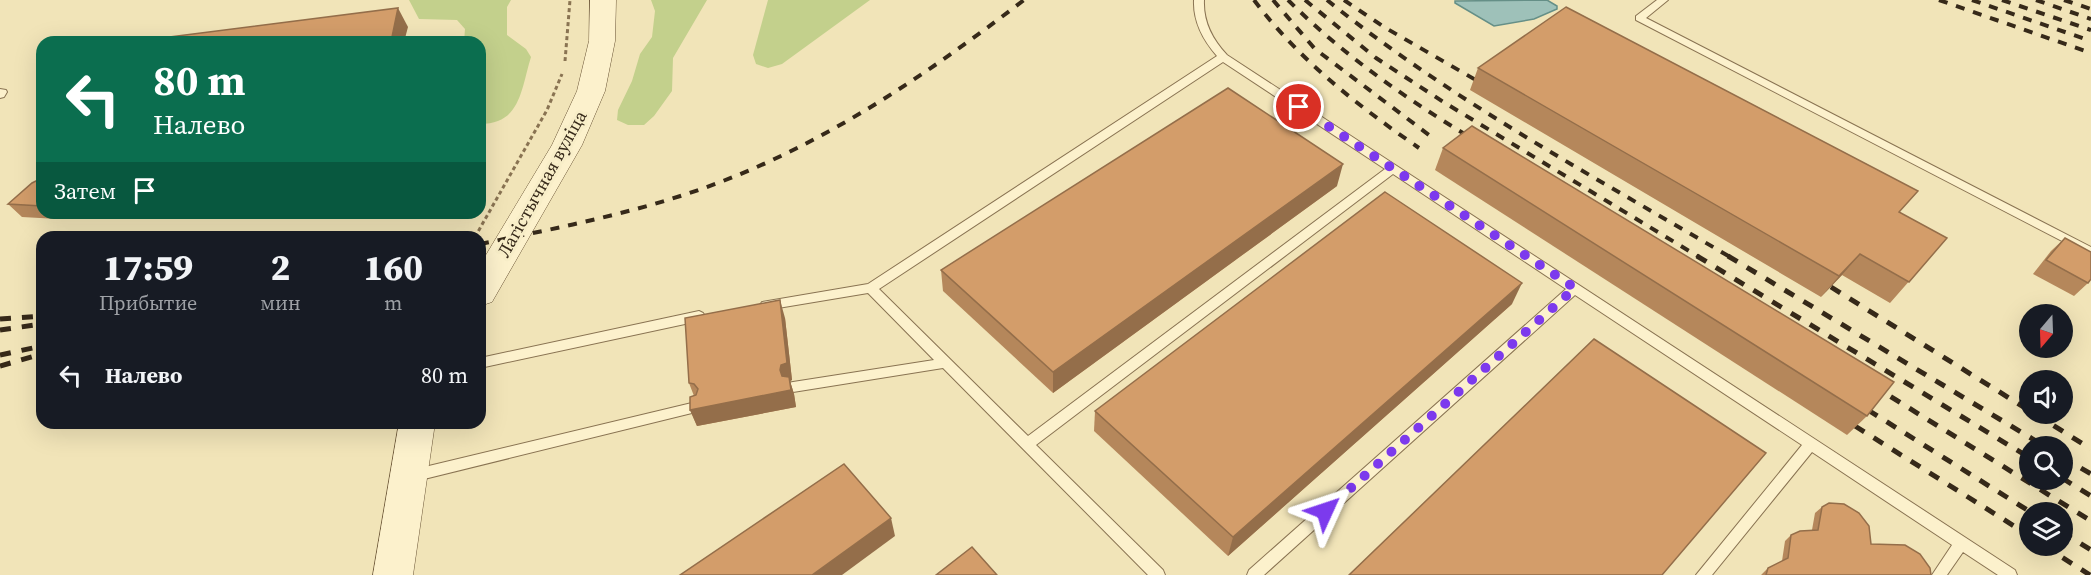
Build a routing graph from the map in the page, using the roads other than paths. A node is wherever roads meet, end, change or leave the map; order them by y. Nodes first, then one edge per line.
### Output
1 (603, 0) edge
2 (1199, 0) edge
3 (1663, 0) edge
4 (1224, 57) junction
5 (1392, 169) junction
6 (2091, 252) edge
7 (486, 283) edge
8 (871, 288) junction
9 (1575, 288) junction
10 (748, 308) edge
11 (714, 313) edge
12 (486, 362) edge
13 (945, 363) junction
14 (793, 387) edge
15 (696, 407) edge
16 (416, 429) edge
17 (1027, 444) junction
18 (1811, 444) junction
19 (407, 477) junction
20 (1961, 543) junction
21 (393, 575) edge
22 (1158, 575) edge
23 (1254, 575) edge
24 (1703, 575) edge
25 (1939, 575) edge
26 (2010, 575) edge

1 - 7 street, Лагістычная вуліца
2 - 4 lane
3 - 6 lane
4 - 5 lane
4 - 8 lane
5 - 9 lane
5 - 17 lane
8 - 10 lane
8 - 13 lane
9 - 18 lane
9 - 23 lane
11 - 12 lane
13 - 14 lane
13 - 17 lane
15 - 19 lane
16 - 19 street
17 - 22 lane
18 - 20 lane
18 - 24 lane
19 - 21 street
20 - 25 lane
20 - 26 lane

